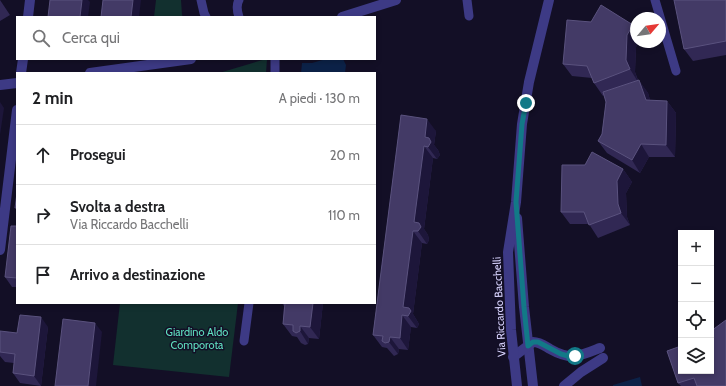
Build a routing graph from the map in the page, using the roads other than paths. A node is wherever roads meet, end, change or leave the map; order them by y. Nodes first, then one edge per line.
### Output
1 (30, 0) edge
2 (201, 0) edge
3 (239, 0) edge
4 (396, 0) edge
5 (467, 0) edge
6 (549, 0) edge
7 (655, 0) edge
8 (28, 16) edge
9 (206, 16) edge
10 (239, 16) edge
11 (345, 16) edge
12 (469, 16) dead end
13 (23, 60) edge
14 (184, 60) edge
15 (275, 60) edge
16 (676, 71) dead end
17 (21, 72) edge
18 (97, 72) edge
19 (275, 72) edge
20 (16, 83) edge
21 (0, 85) edge
22 (16, 118) edge
23 (516, 202) junction
24 (0, 250) edge
25 (248, 304) edge
26 (244, 341) dead end
27 (528, 346) junction
28 (513, 357) junction
29 (517, 386) edge
30 (533, 386) edge
31 (564, 386) edge

1 - 8 street
2 - 9 lane
3 - 10 lane
4 - 11 street
5 - 12 lane
6 - 23 street, Via Riccardo Bacchelli
7 - 16 lane
13 - 17 street
14 - 18 street
15 - 19 lane
20 - 21 street
22 - 24 street
23 - 27 street, Via Riccardo Bacchelli
23 - 28 street, Via Riccardo Bacchelli
25 - 26 lane
27 - 28 street
27 - 30 street, Via Riccardo Bacchelli
27 - 31 street
28 - 29 street, Via Riccardo Bacchelli

